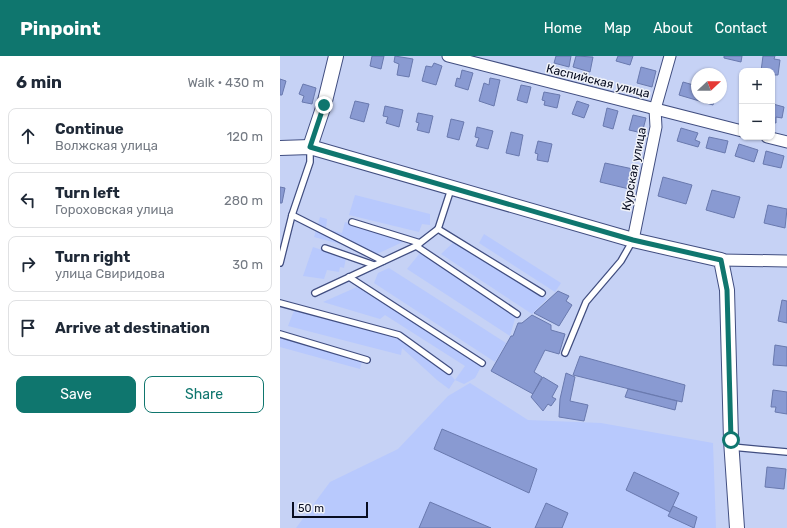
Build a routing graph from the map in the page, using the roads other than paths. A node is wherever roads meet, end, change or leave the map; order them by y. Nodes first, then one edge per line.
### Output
1 (336, 56) edge
2 (448, 56) edge
3 (670, 56) edge
4 (655, 109) junction
5 (739, 130) edge
6 (775, 139) edge
7 (787, 142) edge
8 (310, 147) junction
9 (280, 148) edge
10 (451, 189) junction
11 (292, 215) junction
12 (352, 222) dead end
13 (438, 229) junction
14 (633, 240) junction
15 (418, 245) junction
16 (326, 248) dead end
17 (721, 260) junction
18 (383, 261) junction
19 (787, 261) edge
20 (280, 263) edge
21 (374, 265) junction
22 (349, 277) junction
23 (315, 293) dead end
24 (542, 294) dead end
25 (280, 303) edge
26 (518, 314) dead end
27 (280, 334) edge
28 (565, 352) dead end
29 (367, 360) dead end
30 (482, 363) dead end
31 (449, 371) dead end
32 (732, 446) junction
33 (787, 452) edge
34 (737, 528) edge

1 - 8 street
2 - 4 street, Каспийская улица
3 - 4 street, Курская улица
4 - 5 street, Каспийская улица
4 - 14 street, Курская улица
6 - 7 street
8 - 9 street
8 - 10 street
8 - 11 lane
10 - 13 lane
10 - 14 street
11 - 18 lane
11 - 20 lane
12 - 15 lane
13 - 15 lane
13 - 24 lane
14 - 17 street
14 - 28 lane
15 - 18 lane
15 - 26 lane
16 - 21 lane
17 - 19 street
17 - 32 street
18 - 21 lane
21 - 22 lane
22 - 23 lane
22 - 30 lane
25 - 31 lane
27 - 29 lane
32 - 33 lane
32 - 34 street

